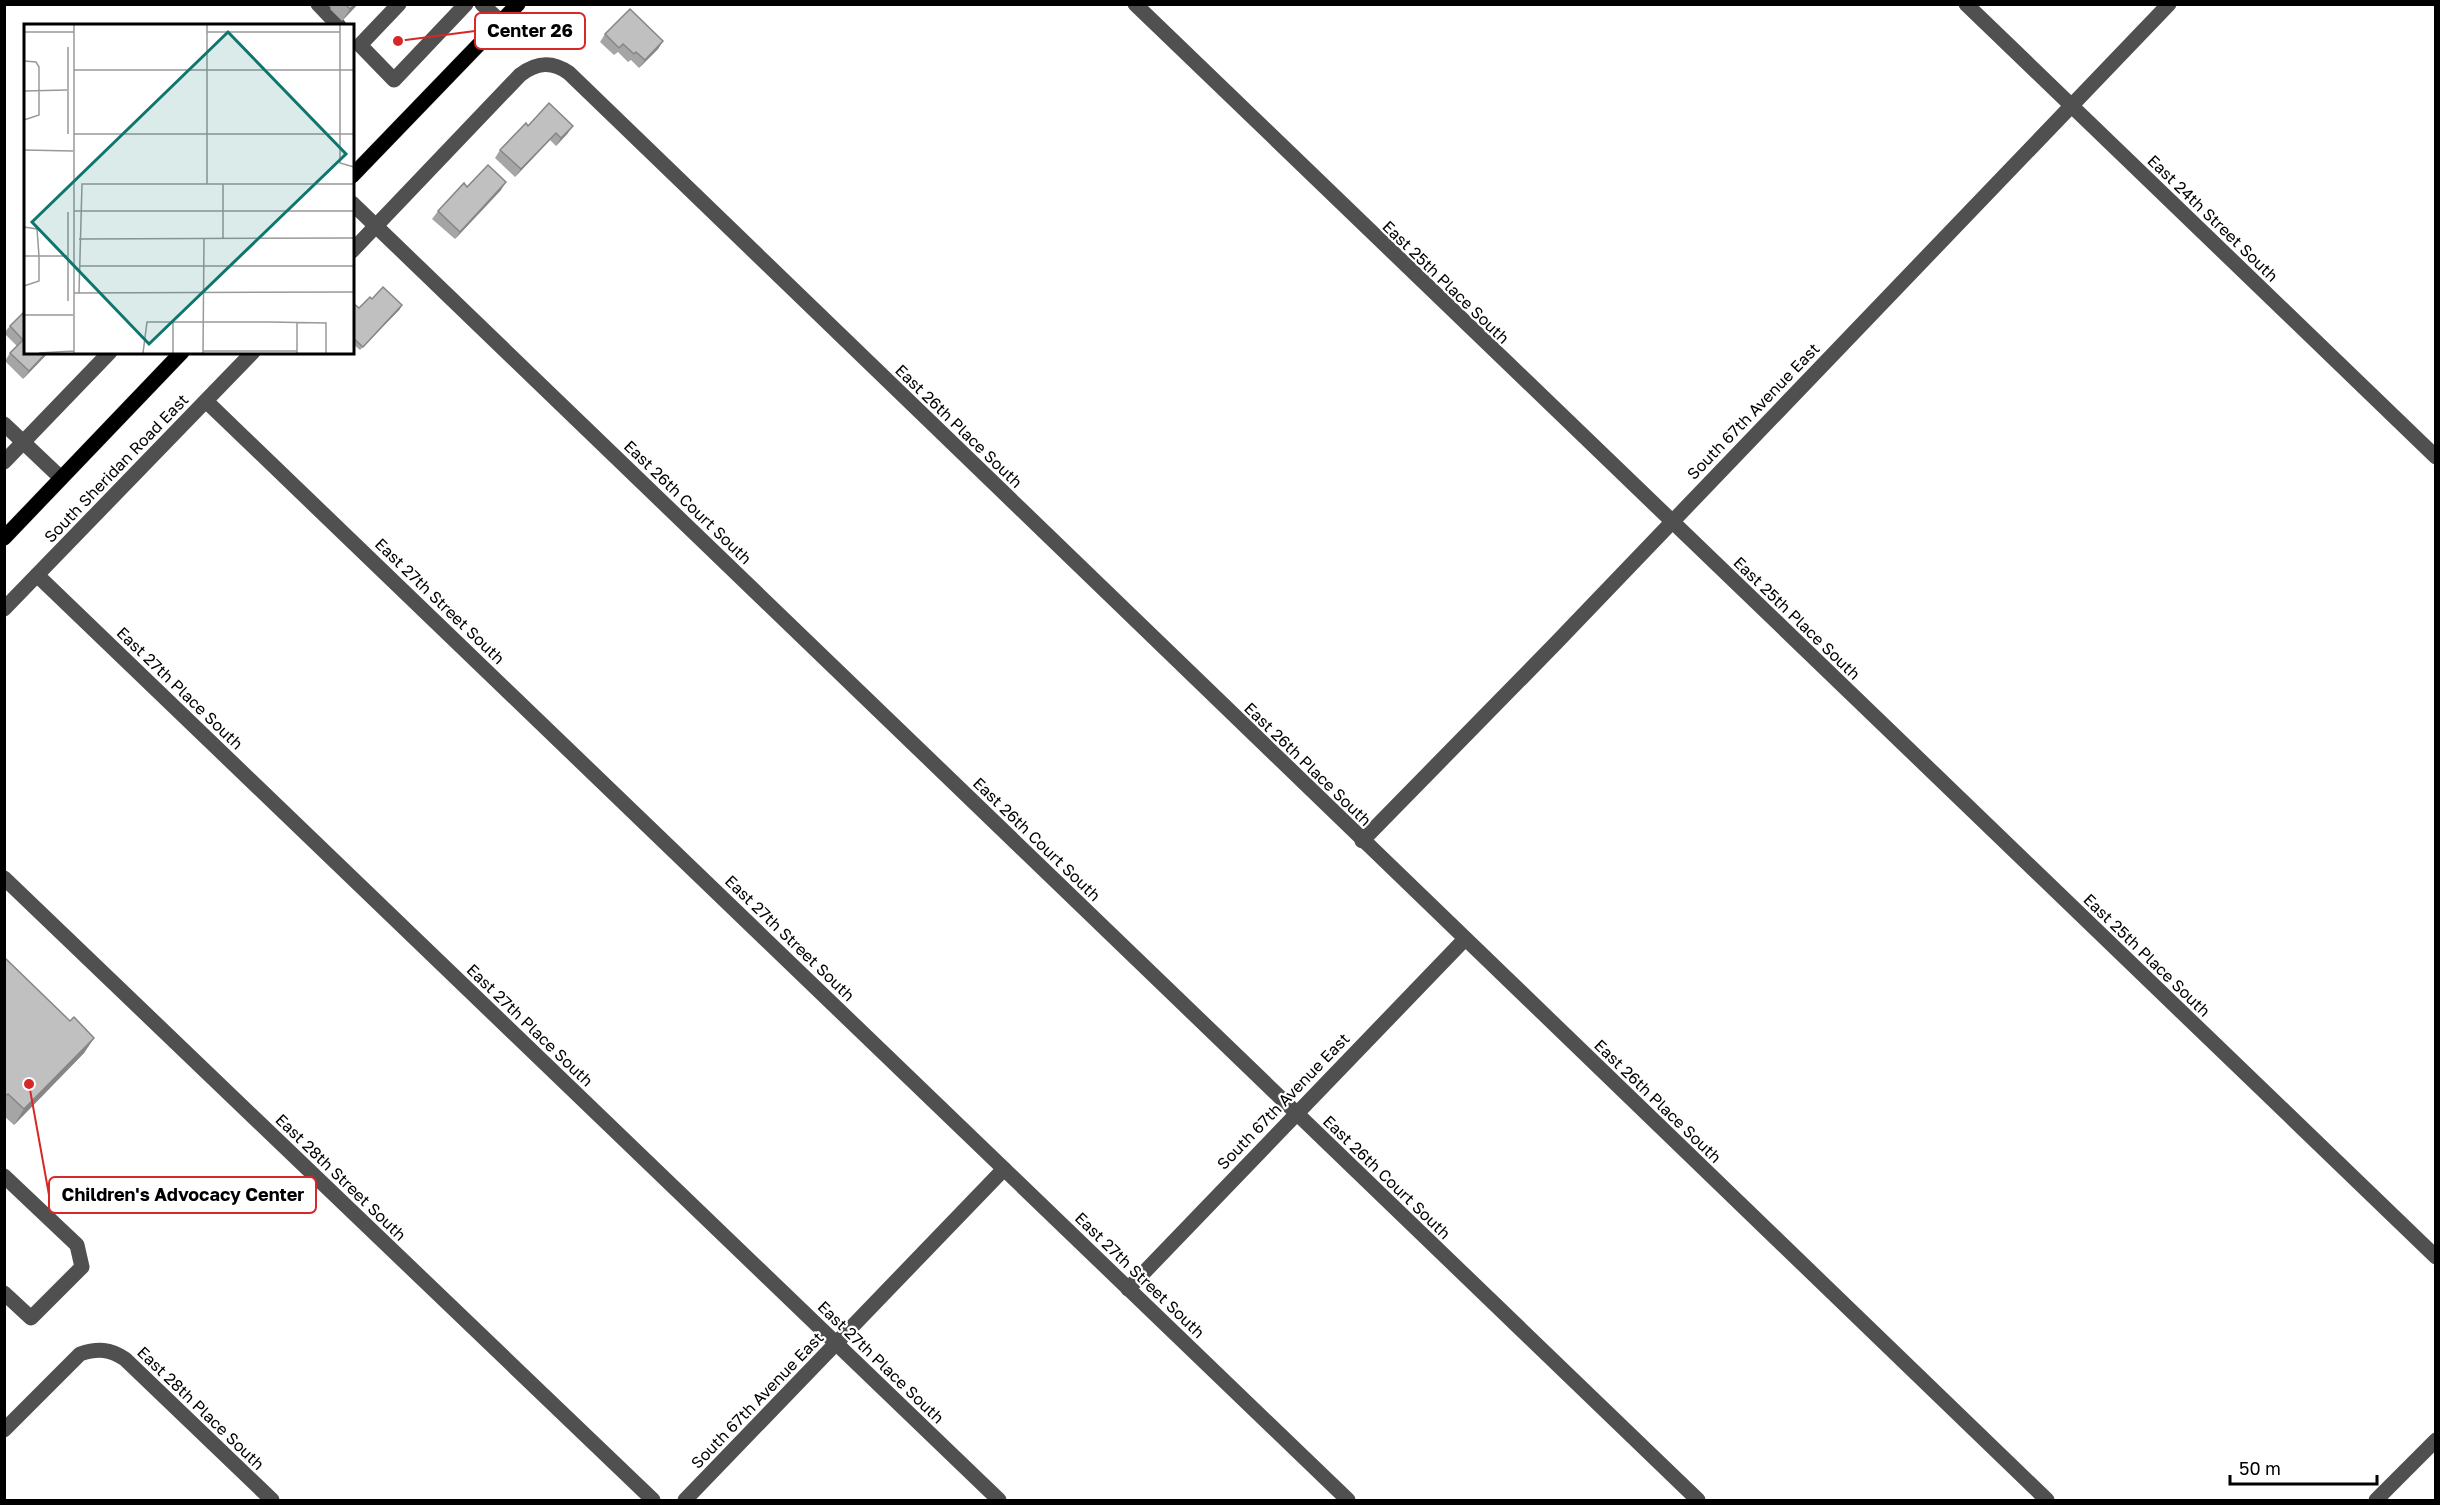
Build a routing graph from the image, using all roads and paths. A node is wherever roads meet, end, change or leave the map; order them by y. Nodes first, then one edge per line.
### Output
1 (318, 4) edge
2 (399, 4) edge
3 (466, 4) edge
4 (482, 4) edge
5 (518, 4) edge
6 (1135, 4) edge
7 (1966, 4) edge
8 (2169, 4) edge
9 (501, 22) junction
10 (337, 24) edge
11 (356, 42) edge
12 (2072, 106) junction
13 (354, 174) edge
14 (354, 205) edge
15 (376, 226) junction
16 (354, 249) edge
17 (108, 354) edge
18 (180, 354) edge
19 (252, 354) edge
20 (206, 401) junction
21 (4, 424) edge
22 (23, 442) junction
23 (2436, 457) edge
24 (4, 462) edge
25 (61, 478) junction
26 (1671, 523) junction
27 (4, 538) edge
28 (37, 575) junction
29 (4, 609) edge
30 (1362, 841) junction
31 (4, 878) edge
32 (1465, 939) junction
33 (1295, 1114) junction
34 (1004, 1169) junction
35 (6, 1180) edge
36 (2436, 1257) edge
37 (1128, 1289) junction
38 (4, 1293) edge
39 (836, 1344) junction
40 (4, 1430) edge
41 (2436, 1440) edge
42 (272, 1500) edge
43 (653, 1500) edge
44 (685, 1500) edge
45 (999, 1500) edge
46 (1348, 1500) edge
47 (1698, 1500) edge
48 (2048, 1500) edge
49 (2376, 1500) edge

1 - 10 street
2 - 11 street
3 - 11 street
4 - 9 street
5 - 9 main road
6 - 26 street, East 25th Place South
7 - 12 street, East 24th Street South
8 - 12 street, South 67th Avenue East
9 - 13 main road
12 - 23 street, East 24th Street South
12 - 26 street, South 67th Avenue East
14 - 15 street, East 26th Court South
15 - 16 street
15 - 30 street, East 26th Place South
15 - 33 street, East 26th Court South
17 - 22 street
18 - 25 main road, South Sheridan Road East
19 - 20 street, South Sheridan Road East
20 - 28 street, South Sheridan Road East
20 - 34 street, East 27th Street South
21 - 22 street
22 - 24 street
22 - 25 street
25 - 27 main road, South Sheridan Road East
26 - 30 street, South 67th Avenue East
26 - 36 street, East 25th Place South
28 - 29 street, South Sheridan Road East
28 - 39 street, East 27th Place South
30 - 32 street, East 26th Place South
31 - 43 street, East 28th Street South
32 - 33 street, South 67th Avenue East
32 - 48 street, East 26th Place South
33 - 37 street, South 67th Avenue East
33 - 47 street, East 26th Court South
34 - 37 street, East 27th Street South
34 - 39 street, South 67th Avenue East
35 - 38 street
37 - 46 street, East 27th Street South
39 - 44 street, South 67th Avenue East
39 - 45 street, East 27th Place South
40 - 42 street, East 28th Place South
41 - 49 street

